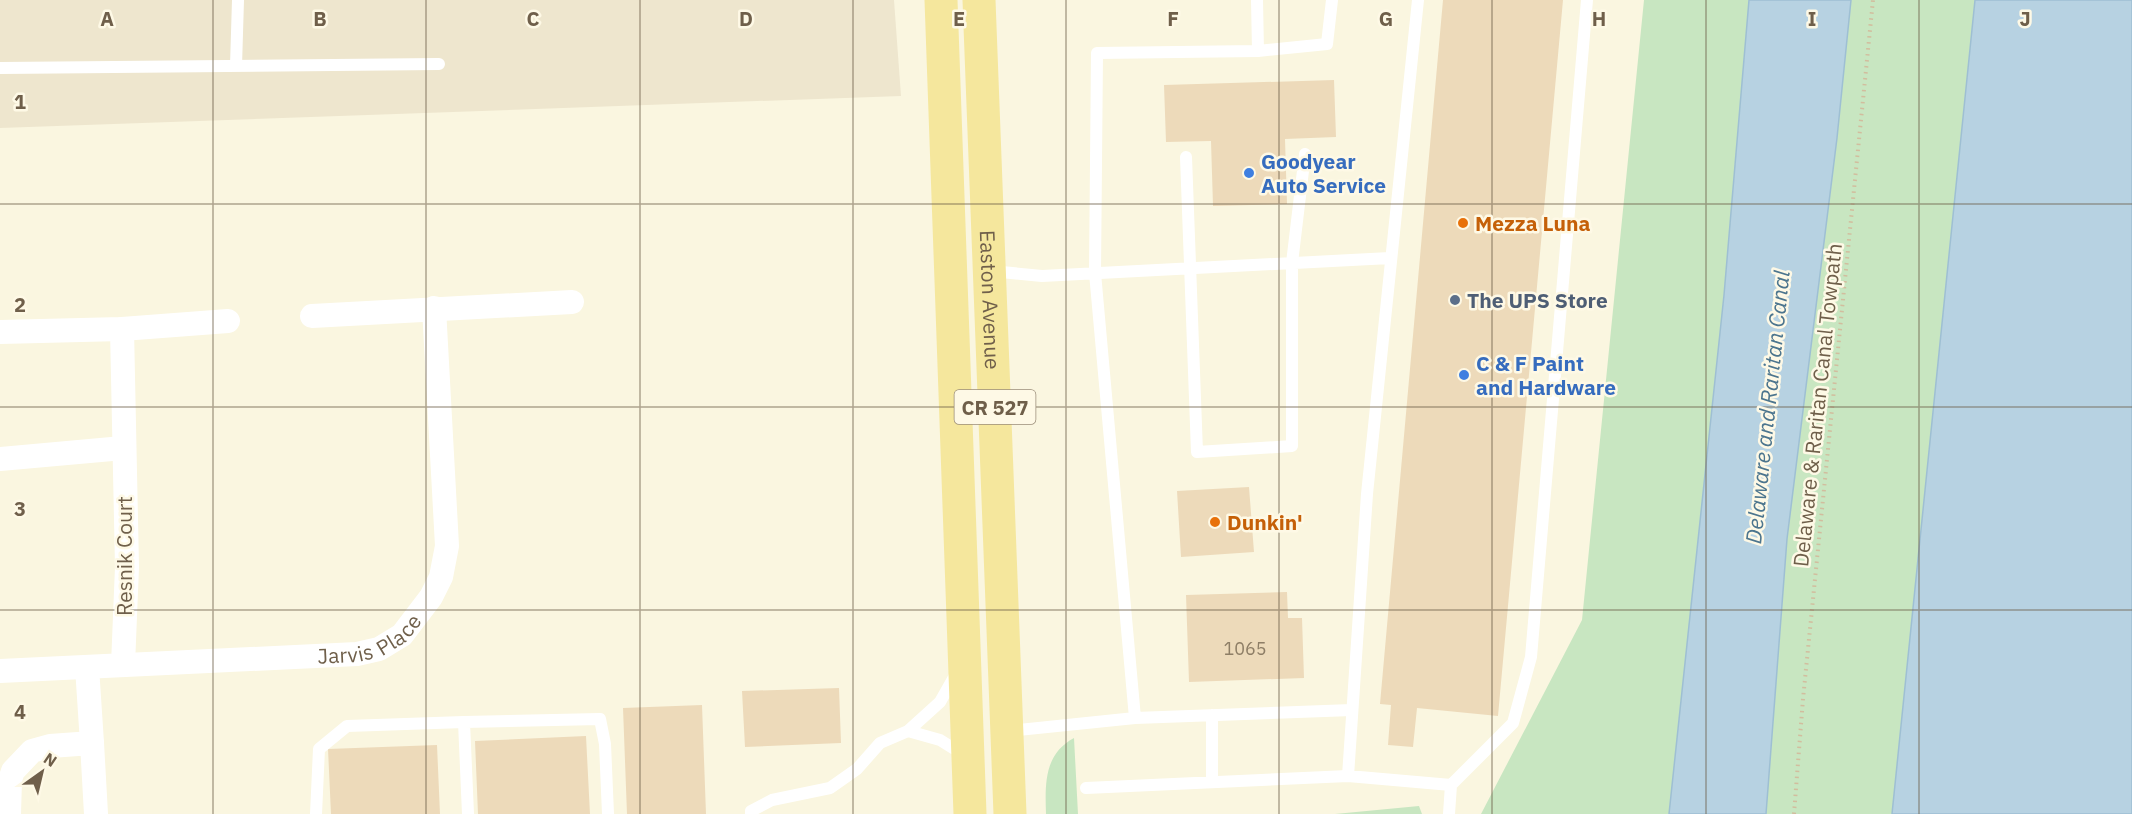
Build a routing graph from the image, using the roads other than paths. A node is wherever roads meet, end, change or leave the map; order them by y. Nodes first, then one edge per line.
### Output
1 (238, 0) edge
2 (941, 0) edge
3 (979, 0) edge
4 (1257, 0) edge
5 (1332, 0) edge
6 (1418, 0) edge
7 (1587, 0) edge
8 (1258, 51) junction
9 (439, 64) dead end
10 (236, 66) junction
11 (0, 68) edge
12 (1305, 154) dead end
13 (1186, 157) dead end
14 (1390, 258) junction
15 (1292, 263) junction
16 (1191, 268) junction
17 (990, 271) junction
18 (1095, 273) junction
19 (572, 302) dead end
20 (435, 308) junction
21 (312, 316) dead end
22 (228, 321) dead end
23 (122, 329) junction
24 (0, 332) edge
25 (123, 448) junction
26 (0, 459) edge
27 (964, 658) junction
28 (123, 665) junction
29 (87, 667) junction
30 (0, 671) edge
31 (1352, 710) junction
32 (1212, 715) junction
33 (1136, 718) junction
34 (464, 722) junction
35 (908, 731) junction
36 (1007, 731) junction
37 (92, 743) junction
38 (968, 758) junction
39 (1348, 776) junction
40 (1212, 782) junction
41 (1451, 785) junction
42 (1086, 788) dead end
43 (9, 814) edge
44 (96, 814) edge
45 (316, 814) edge
46 (468, 814) edge
47 (608, 814) edge
48 (751, 814) edge
49 (970, 814) edge
50 (1010, 814) edge
51 (1449, 814) edge

1 - 10 lane
2 - 27 main road, Easton Avenue / CR 527
3 - 17 main road, Easton Avenue / CR 527
4 - 8 lane
5 - 8 lane
6 - 14 lane
7 - 41 lane
8 - 18 lane
9 - 10 lane
10 - 11 lane
12 - 15 lane
13 - 16 lane
14 - 15 lane
14 - 31 lane
15 - 16 lane
15 - 16 lane
16 - 18 lane
17 - 18 lane
17 - 36 main road, Easton Avenue / CR 527
18 - 33 lane
19 - 20 street
20 - 21 street
20 - 28 street, Jarvis Place
22 - 23 street
23 - 24 street
23 - 25 street, Resnik Court
25 - 26 street
25 - 28 street, Resnik Court
27 - 35 lane
27 - 38 main road, Easton Avenue / CR 527
28 - 29 street, Jarvis Place
29 - 30 street, Jarvis Place
29 - 37 street
31 - 32 lane
31 - 39 lane
32 - 33 lane
32 - 40 lane
33 - 36 lane
34 - 45 lane
34 - 46 lane
34 - 47 lane
35 - 38 lane
35 - 48 lane
36 - 50 main road, Easton Avenue / CR 527
37 - 43 street
37 - 44 street
38 - 49 main road, Easton Avenue / CR 527
39 - 40 lane
39 - 41 lane
40 - 42 lane
41 - 51 lane

